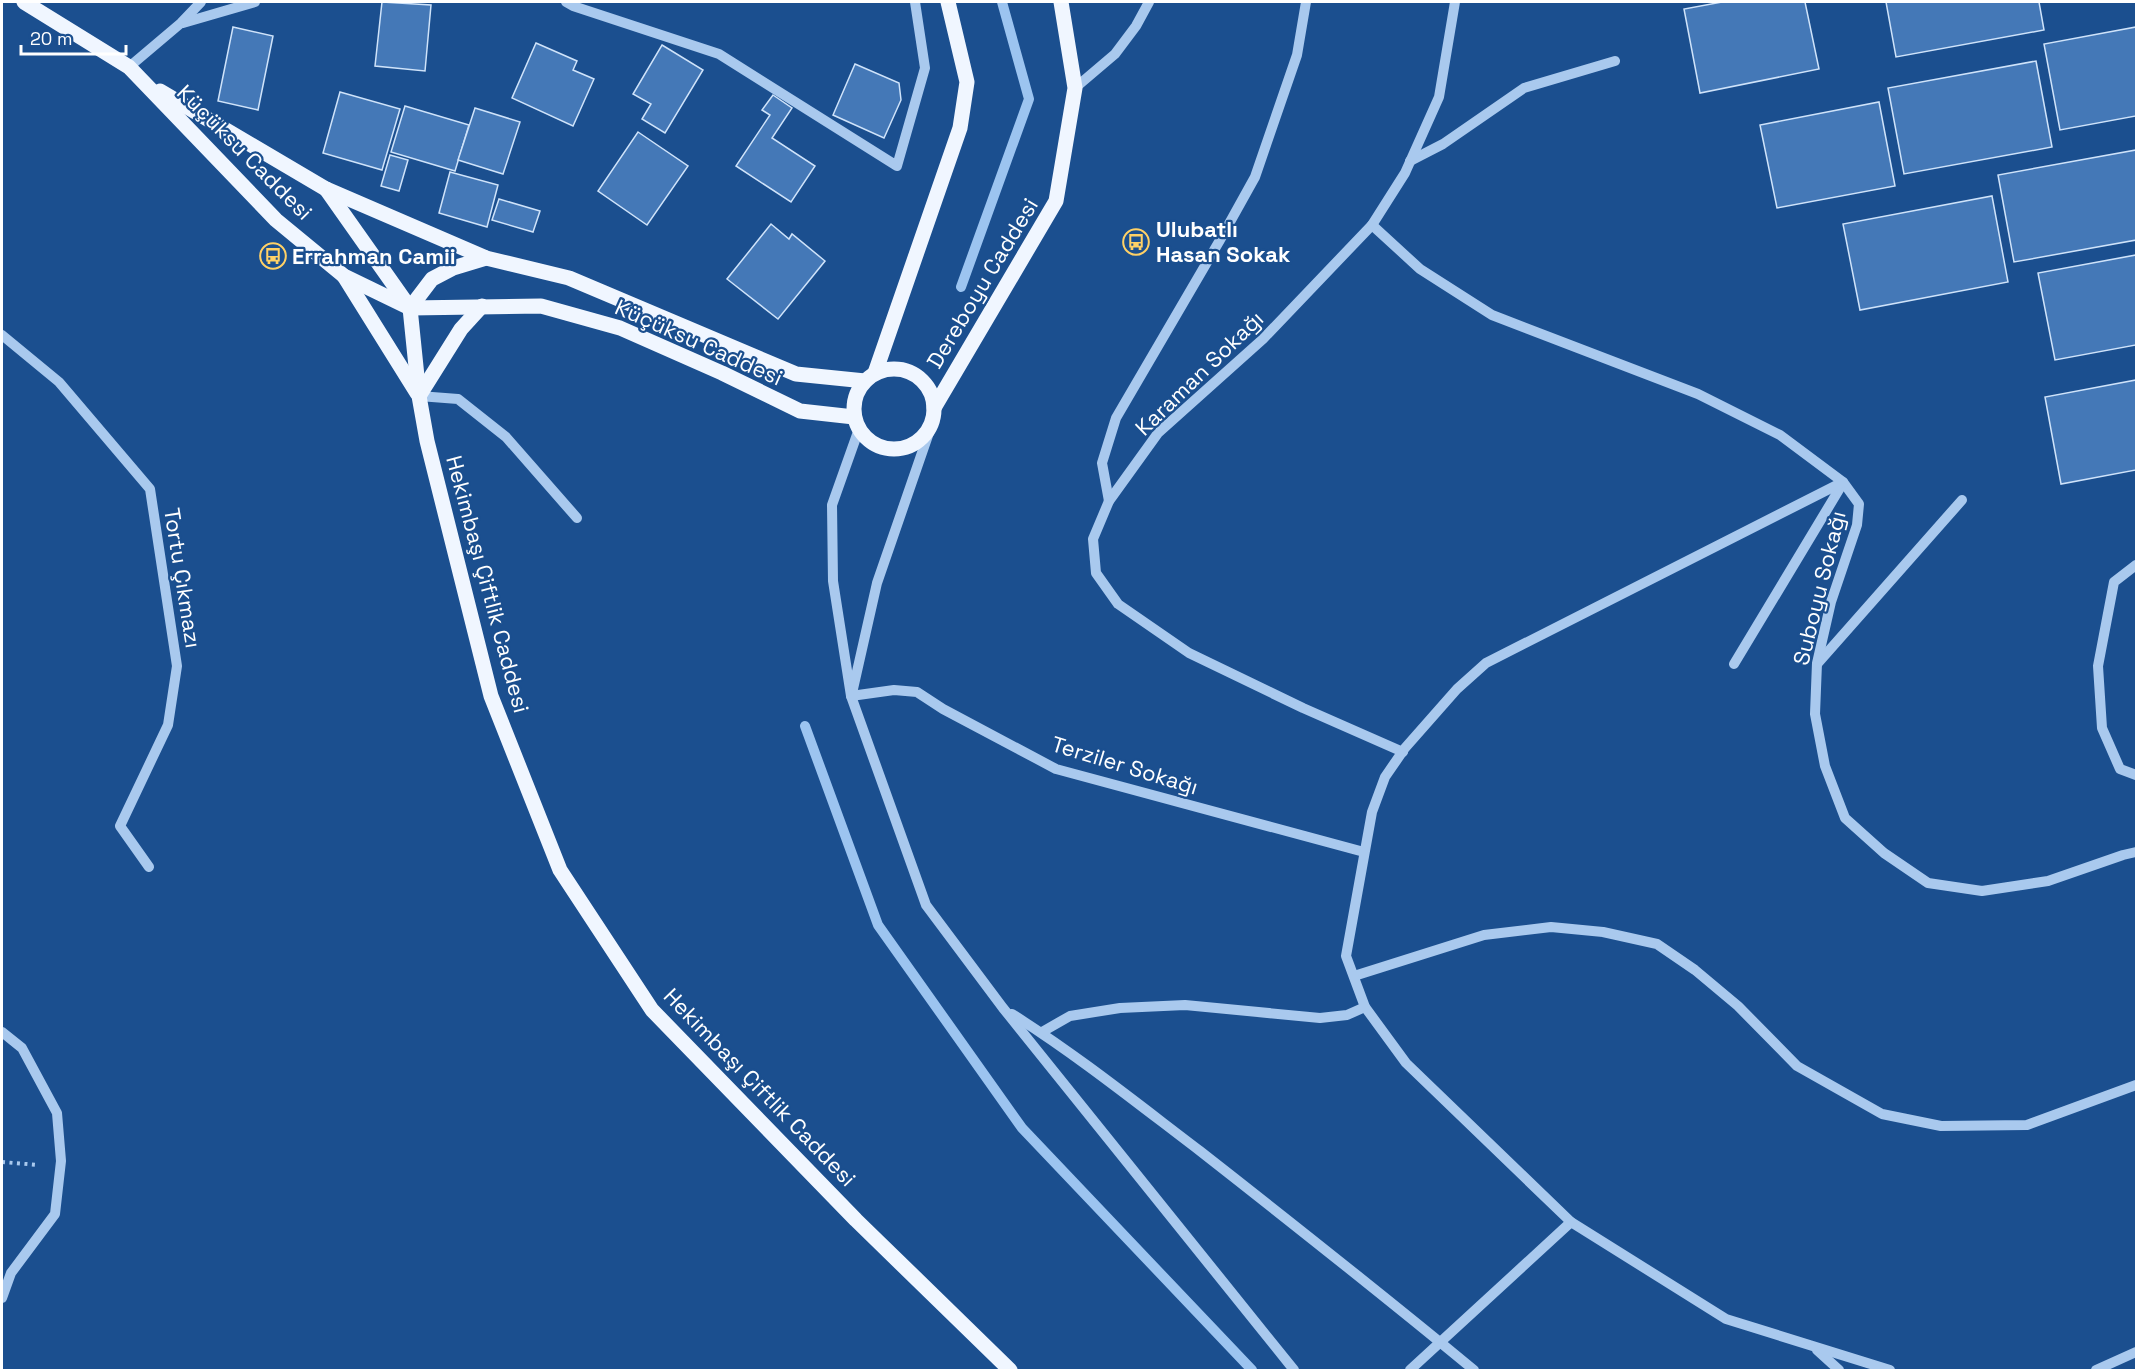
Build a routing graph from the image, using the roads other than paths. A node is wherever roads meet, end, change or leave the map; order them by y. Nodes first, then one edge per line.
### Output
1 (24, 2) edge
2 (201, 2) edge
3 (255, 2) edge
4 (566, 2) edge
5 (915, 2) edge
6 (948, 2) edge
7 (1061, 2) edge
8 (1149, 2) edge
9 (1306, 2) edge
10 (1455, 2) edge
11 (181, 23) junction
12 (1615, 61) dead end
13 (129, 67) junction
14 (144, 82) junction
15 (1075, 88) junction
16 (1410, 161) junction
17 (326, 189) junction
18 (1372, 225) junction
19 (486, 258) junction
20 (344, 276) junction
21 (482, 306) junction
22 (410, 308) junction
23 (2, 335) edge
24 (870, 377) junction
25 (419, 396) junction
26 (933, 415) junction
27 (856, 423) junction
28 (1843, 482) junction
29 (1962, 500) dead end
30 (1109, 501) junction
31 (577, 518) dead end
32 (2136, 565) edge
33 (1817, 663) junction
34 (1734, 664) dead end
35 (851, 696) junction
36 (1403, 752) junction
37 (2136, 775) edge
38 (1364, 852) junction
39 (2136, 852) edge
40 (149, 867) dead end
41 (1354, 976) junction
42 (1365, 1007) junction
43 (1003, 1008) junction
44 (2, 1032) edge
45 (1042, 1032) junction
46 (2136, 1085) edge
47 (1571, 1222) junction
48 (2, 1298) edge
49 (1440, 1342) junction
50 (1815, 1348) junction
51 (2136, 1352) edge
52 (1010, 1371) edge
53 (1294, 1371) edge
54 (1410, 1371) edge
55 (1474, 1371) edge
56 (1839, 1371) edge
57 (1890, 1371) edge
58 (2096, 1371) edge

1 - 13 main road, Küçüksu Caddesi
2 - 11 street
3 - 11 street
4 - 5 street
6 - 24 main road
7 - 15 main road, Dereboyu Caddesi
8 - 15 street
9 - 30 street
10 - 16 street, Karaman Sokağı
11 - 13 street
12 - 16 street
13 - 14 main road, Küçüksu Caddesi
14 - 17 main road, Küçüksu Caddesi
14 - 20 main road, Küçüksu Caddesi
15 - 26 main road, Dereboyu Caddesi
16 - 18 street, Karaman Sokağı
17 - 19 main road, Küçüksu Caddesi
17 - 22 main road
18 - 28 street, Suboyu Sokağı
18 - 30 street, Karaman Sokağı
19 - 22 main road
19 - 24 main road, Küçüksu Caddesi
20 - 22 main road, Küçüksu Caddesi
20 - 25 main road
21 - 22 main road, Küçüksu Caddesi
21 - 25 main road
21 - 27 main road, Küçüksu Caddesi
22 - 25 main road, Hekimbaşı Çiftlik Caddesi
23 - 40 street, Tortu Çıkmazı
24 - 26 main road, Küçüksu Caddesi
24 - 27 main road
25 - 31 street
25 - 52 main road, Hekimbaşı Çiftlik Caddesi
26 - 27 main road, Dereboyu Caddesi
26 - 35 street
27 - 35 street
28 - 33 street, Suboyu Sokağı
28 - 34 street
28 - 36 street
29 - 33 street
30 - 36 street, Karaman Sokağı
32 - 37 street
33 - 39 street, Suboyu Sokağı
35 - 38 street, Terziler Sokağı
35 - 43 street
36 - 38 street
38 - 41 street
41 - 42 street
41 - 46 street
42 - 45 street
42 - 47 street
43 - 45 street
43 - 53 street
44 - 48 street
45 - 49 street
47 - 49 street
47 - 50 street
49 - 54 street
49 - 55 street
50 - 56 street
50 - 57 street
51 - 58 street

